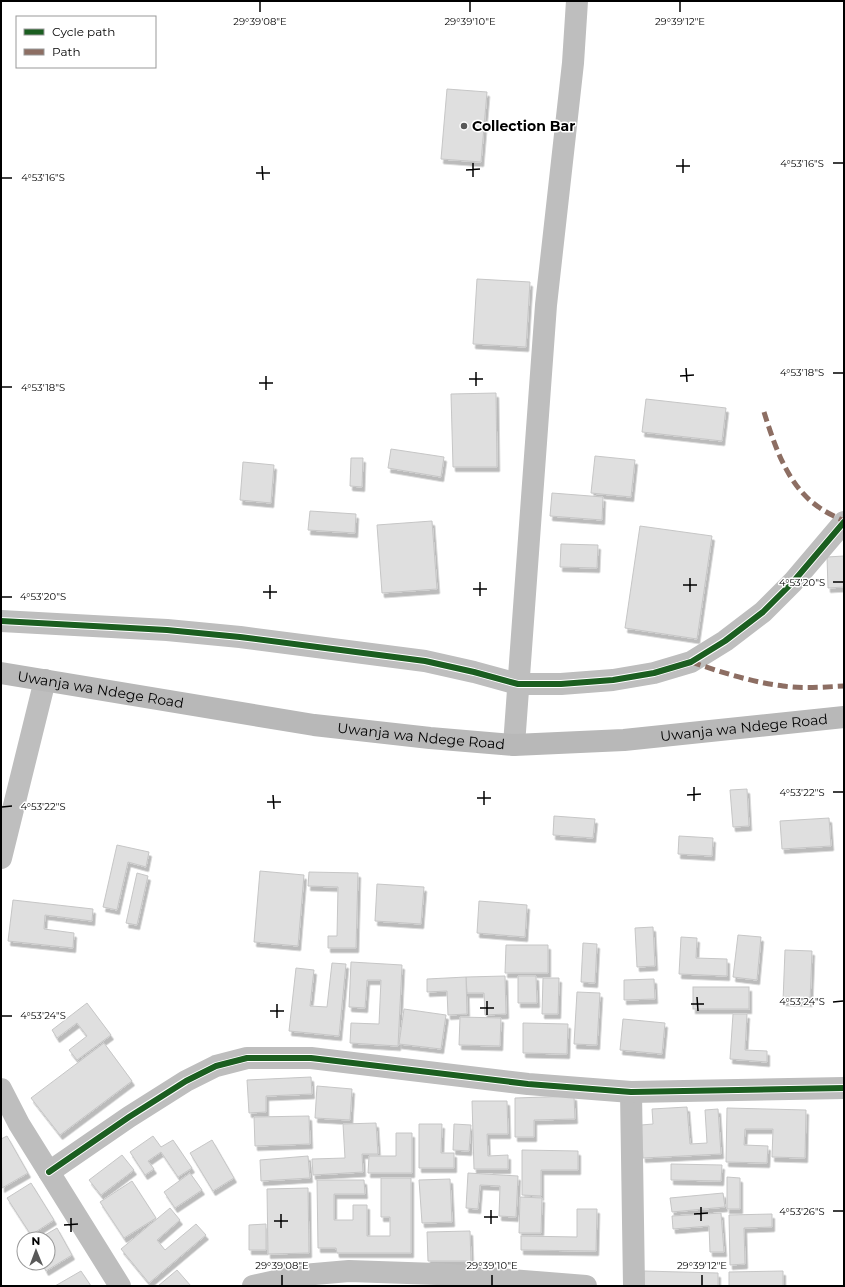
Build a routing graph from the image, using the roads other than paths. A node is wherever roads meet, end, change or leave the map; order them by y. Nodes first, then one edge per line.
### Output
1 (577, 1) edge
2 (844, 522) edge
3 (1, 621) edge
4 (1, 672) edge
5 (45, 680) junction
6 (518, 684) junction
7 (844, 717) edge
8 (514, 745) junction
9 (1, 858) edge
10 (844, 1088) edge
11 (1, 1089) edge
12 (631, 1092) junction
13 (49, 1172) junction
14 (120, 1286) edge
15 (253, 1286) edge
16 (586, 1286) edge
17 (634, 1286) edge

1 - 6 street
2 - 6 street
3 - 6 street
4 - 5 main road, Uwanja wa Ndege Road
5 - 8 main road, Uwanja wa Ndege Road
5 - 9 street
6 - 8 street
7 - 8 main road, Uwanja wa Ndege Road
10 - 12 street
11 - 13 street
12 - 13 street
12 - 17 street
13 - 14 street
15 - 16 street

